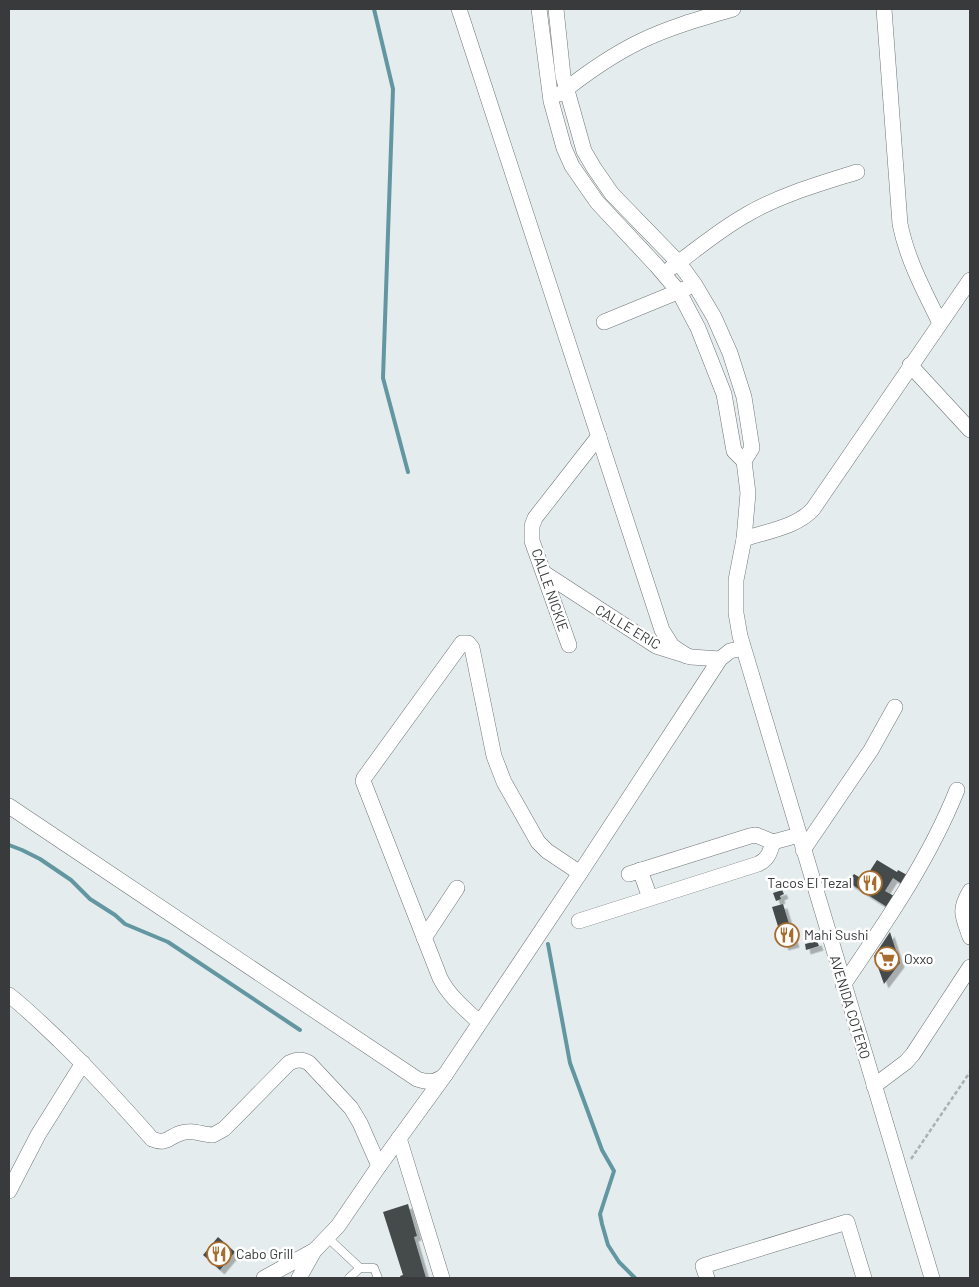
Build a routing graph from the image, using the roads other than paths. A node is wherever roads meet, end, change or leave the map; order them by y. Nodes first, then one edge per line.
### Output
1 (459, 9) edge
2 (539, 9) edge
3 (556, 9) edge
4 (733, 9) edge
5 (884, 9) edge
6 (565, 89) junction
7 (551, 101) junction
8 (856, 172) dead end
9 (679, 263) junction
10 (664, 273) junction
11 (970, 280) edge
12 (695, 285) junction
13 (679, 292) junction
14 (604, 322) dead end
15 (940, 323) junction
16 (910, 365) junction
17 (970, 430) edge
18 (599, 436) junction
19 (744, 461) junction
20 (744, 539) junction
21 (544, 574) junction
22 (569, 645) dead end
23 (743, 648) junction
24 (686, 656) junction
25 (720, 659) junction
26 (895, 708) dead end
27 (957, 790) dead end
28 (9, 806) edge
29 (799, 835) junction
30 (773, 842) junction
31 (803, 850) junction
32 (580, 873) junction
33 (457, 888) dead end
34 (970, 891) edge
35 (650, 898) junction
36 (579, 920) dead end
37 (970, 937) edge
38 (424, 938) junction
39 (970, 967) edge
40 (844, 985) junction
41 (9, 995) edge
42 (479, 1022) junction
43 (83, 1063) junction
44 (445, 1075) junction
45 (874, 1086) junction
46 (399, 1138) junction
47 (378, 1166) junction
48 (9, 1191) edge
49 (328, 1238) junction
50 (315, 1250) junction
51 (360, 1268) junction
52 (264, 1278) edge
53 (299, 1278) edge
54 (349, 1278) edge
55 (378, 1278) edge
56 (442, 1278) edge
57 (707, 1278) edge
58 (864, 1278) edge
59 (932, 1278) edge

1 - 18 street
2 - 7 street
3 - 6 street
4 - 6 street
5 - 15 street
6 - 7 street
6 - 9 street
7 - 10 street
8 - 9 street
9 - 10 street
9 - 12 street
10 - 13 street
11 - 15 street
12 - 13 street
12 - 19 street
13 - 14 street
13 - 19 street
15 - 16 street
16 - 17 street
16 - 20 street
18 - 21 street, CALLE NICKIE
18 - 24 street
19 - 20 street, AVENIDA COTERO
20 - 23 street, AVENIDA COTERO
21 - 22 street, CALLE NICKIE
21 - 24 street, CALLE ERIC
23 - 25 street
23 - 29 street, AVENIDA COTERO
24 - 25 street, CALLE ERIC
25 - 32 street
26 - 31 street
27 - 40 street
28 - 44 street
29 - 30 street
29 - 31 street, AVENIDA COTERO
30 - 35 street
30 - 35 street
31 - 40 street, AVENIDA COTERO
32 - 38 street
32 - 42 street
33 - 38 street
34 - 37 street
35 - 36 street
38 - 42 street
39 - 45 street
40 - 45 street, AVENIDA COTERO
41 - 43 street
42 - 44 street
43 - 47 street
43 - 48 street
44 - 46 street
45 - 59 street, AVENIDA COTERO
46 - 47 street
46 - 56 street
47 - 49 street
49 - 50 street
49 - 51 lane
50 - 52 street
50 - 53 street
51 - 54 lane
51 - 55 lane
57 - 58 street

